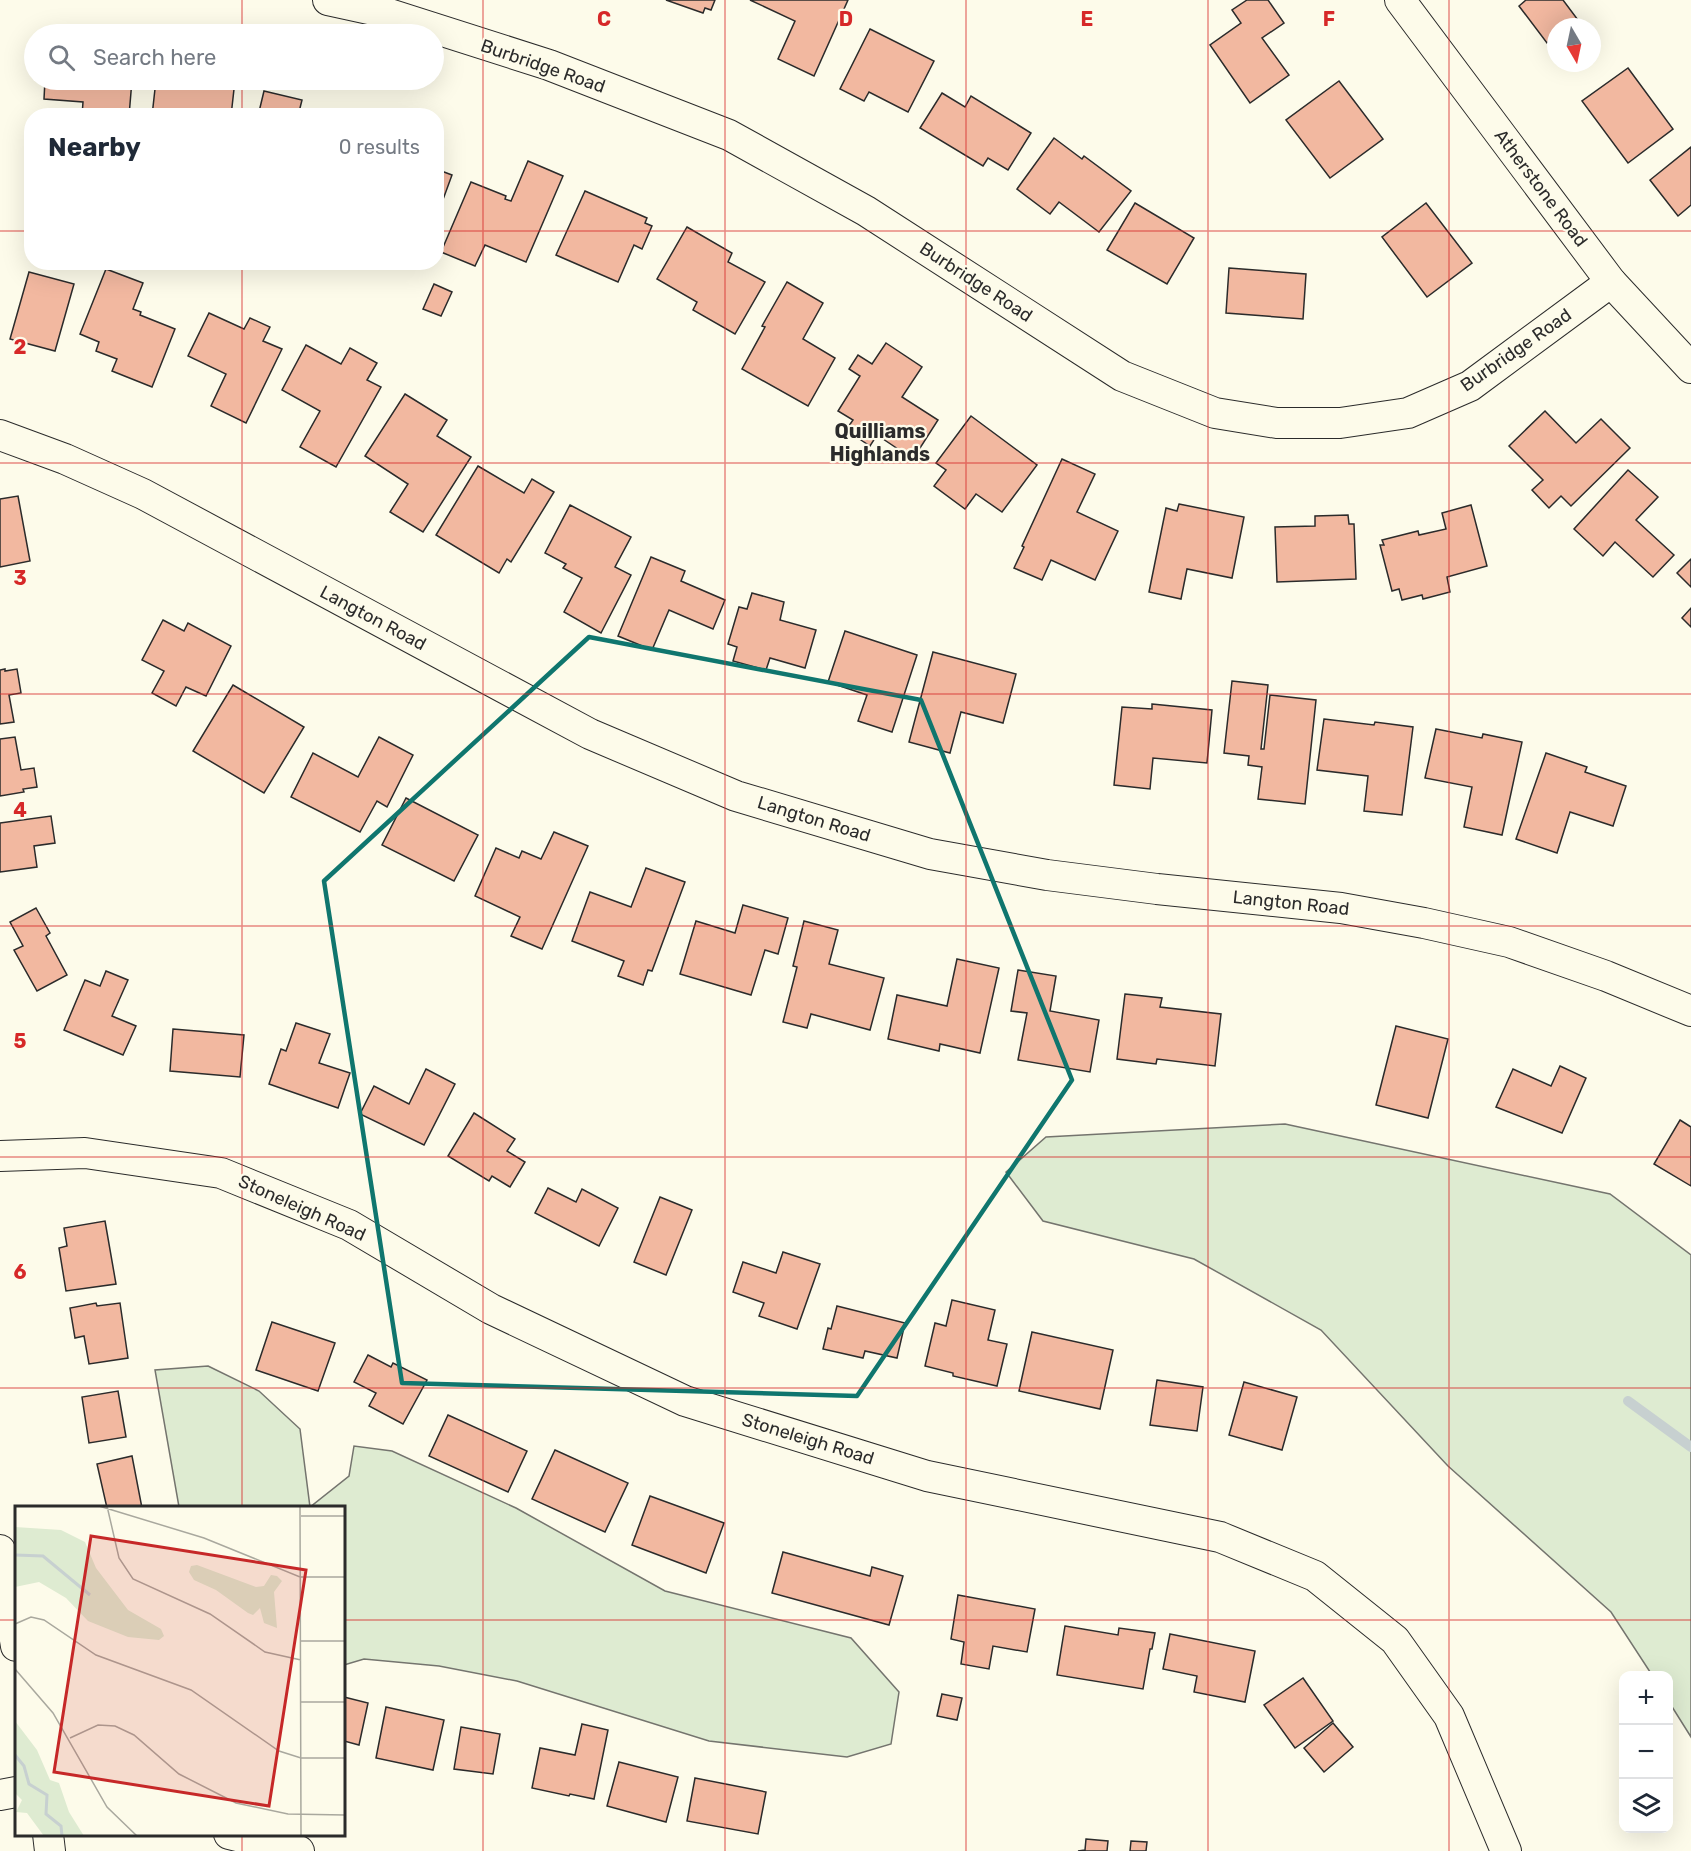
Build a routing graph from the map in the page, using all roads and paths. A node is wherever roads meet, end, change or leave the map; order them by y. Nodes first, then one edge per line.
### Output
1 (328, 0) edge
2 (1400, 0) edge
3 (421, 24) edge
4 (444, 31) edge
5 (1611, 282) junction
6 (1691, 368) edge
7 (0, 435) edge
8 (1691, 1011) edge
9 (0, 1156) edge
10 (0, 1550) edge
11 (15, 1640) edge
12 (15, 1792) edge
13 (0, 1795) edge
14 (48, 1836) edge
15 (237, 1836) edge
16 (50, 1851) edge
17 (299, 1851) edge
18 (1506, 1851) edge

1 - 3 street, Burbridge Road
2 - 5 street, Atherstone Road
4 - 5 street, Burbridge Road
5 - 6 street, Atherstone Road
7 - 8 street, Langton Road
9 - 18 street, Stoneleigh Road
10 - 11 street
12 - 13 street
14 - 16 street
15 - 17 street

